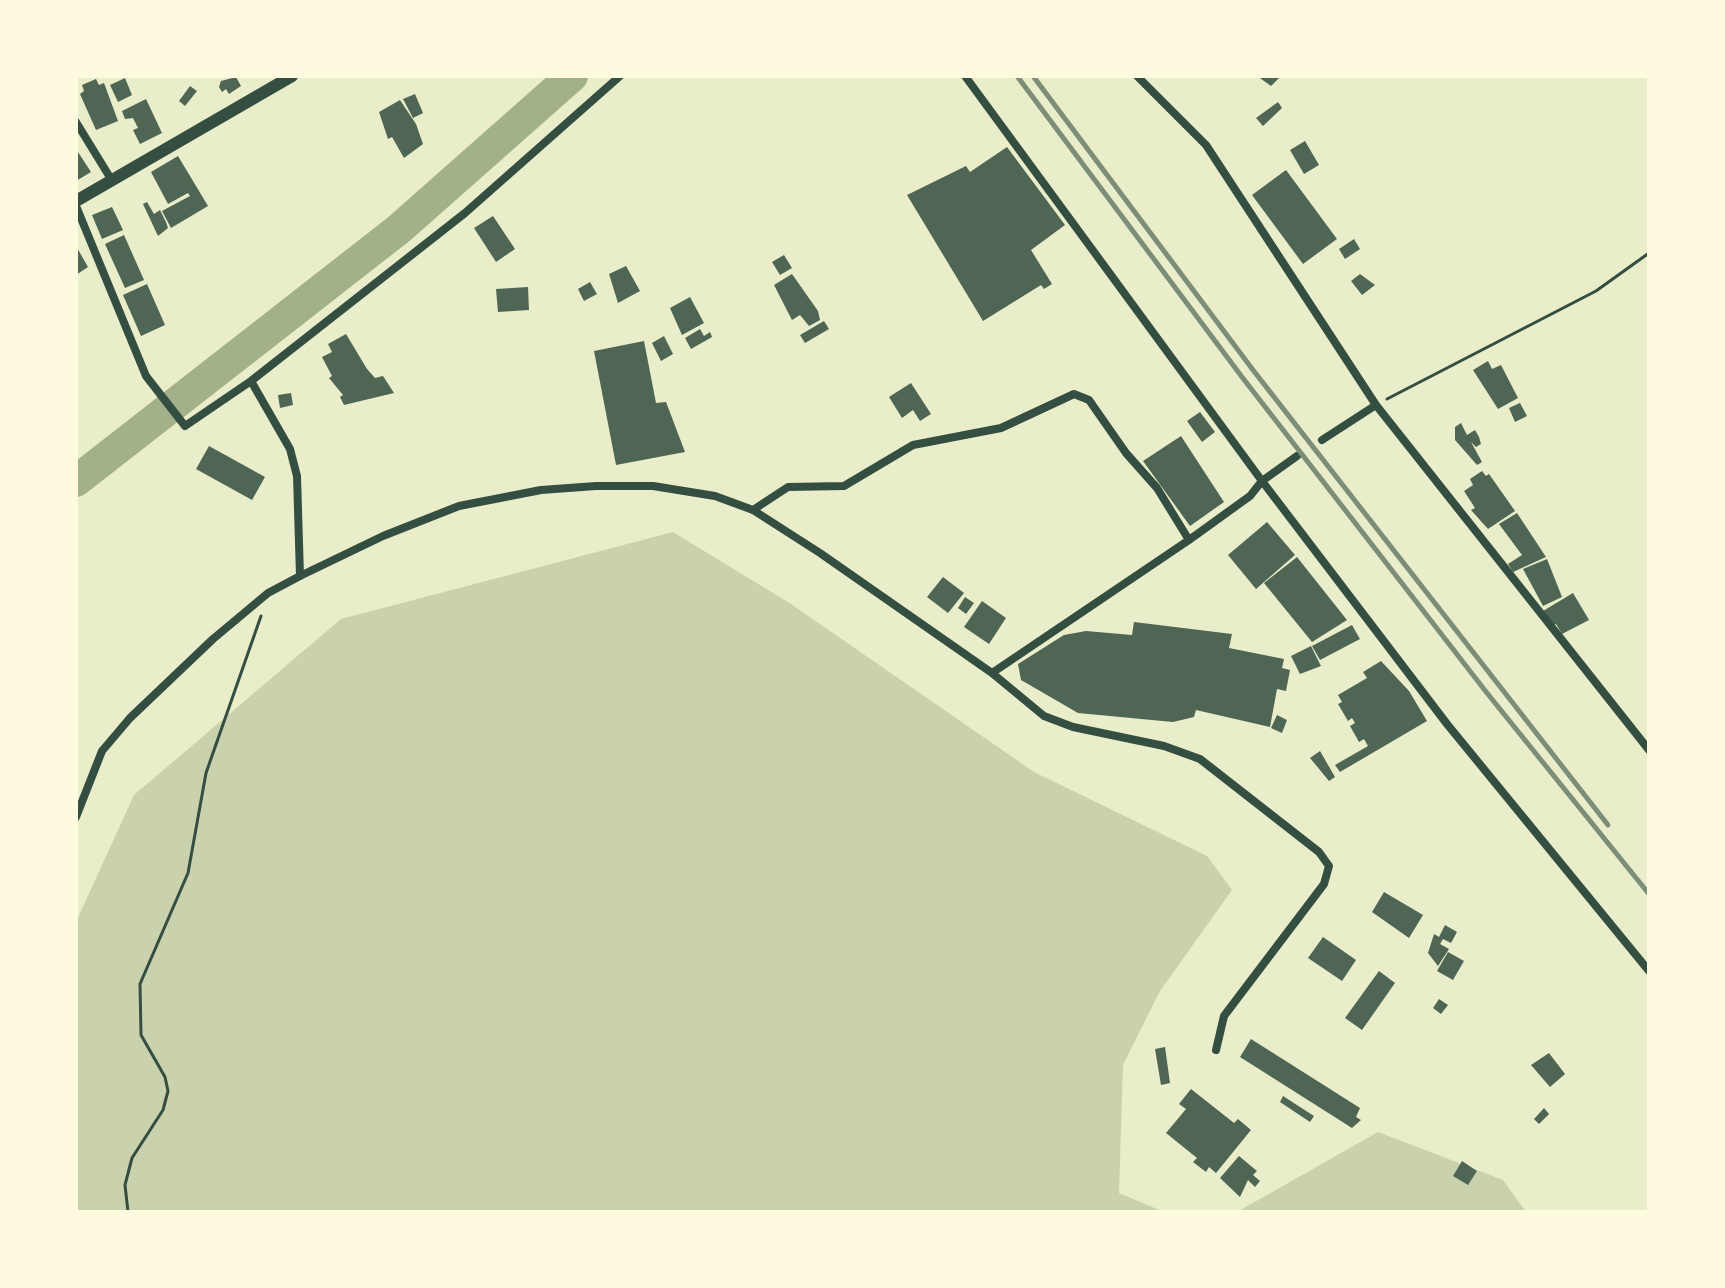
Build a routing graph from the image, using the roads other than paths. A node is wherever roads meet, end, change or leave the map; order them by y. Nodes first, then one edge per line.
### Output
1 (292, 76) edge
2 (620, 76) edge
3 (965, 76) edge
4 (1137, 76) edge
5 (76, 122) edge
6 (111, 179) junction
7 (76, 204) edge
8 (251, 381) junction
9 (1376, 405) junction
10 (1322, 440) dead end
11 (1297, 456) dead end
12 (1262, 481) junction
13 (753, 510) junction
14 (1189, 540) junction
15 (300, 576) junction
16 (992, 673) junction
17 (1649, 750) edge
18 (76, 817) edge
19 (1649, 971) edge
20 (1216, 1050) dead end

1 - 6 main road
2 - 8 street
3 - 12 street
4 - 9 street
5 - 6 street
6 - 7 main road
7 - 8 street
8 - 15 street
9 - 10 street
9 - 17 street
11 - 12 street
12 - 14 street
12 - 19 street
13 - 14 street
13 - 15 street
13 - 16 street
14 - 16 street
15 - 18 street
16 - 20 street

